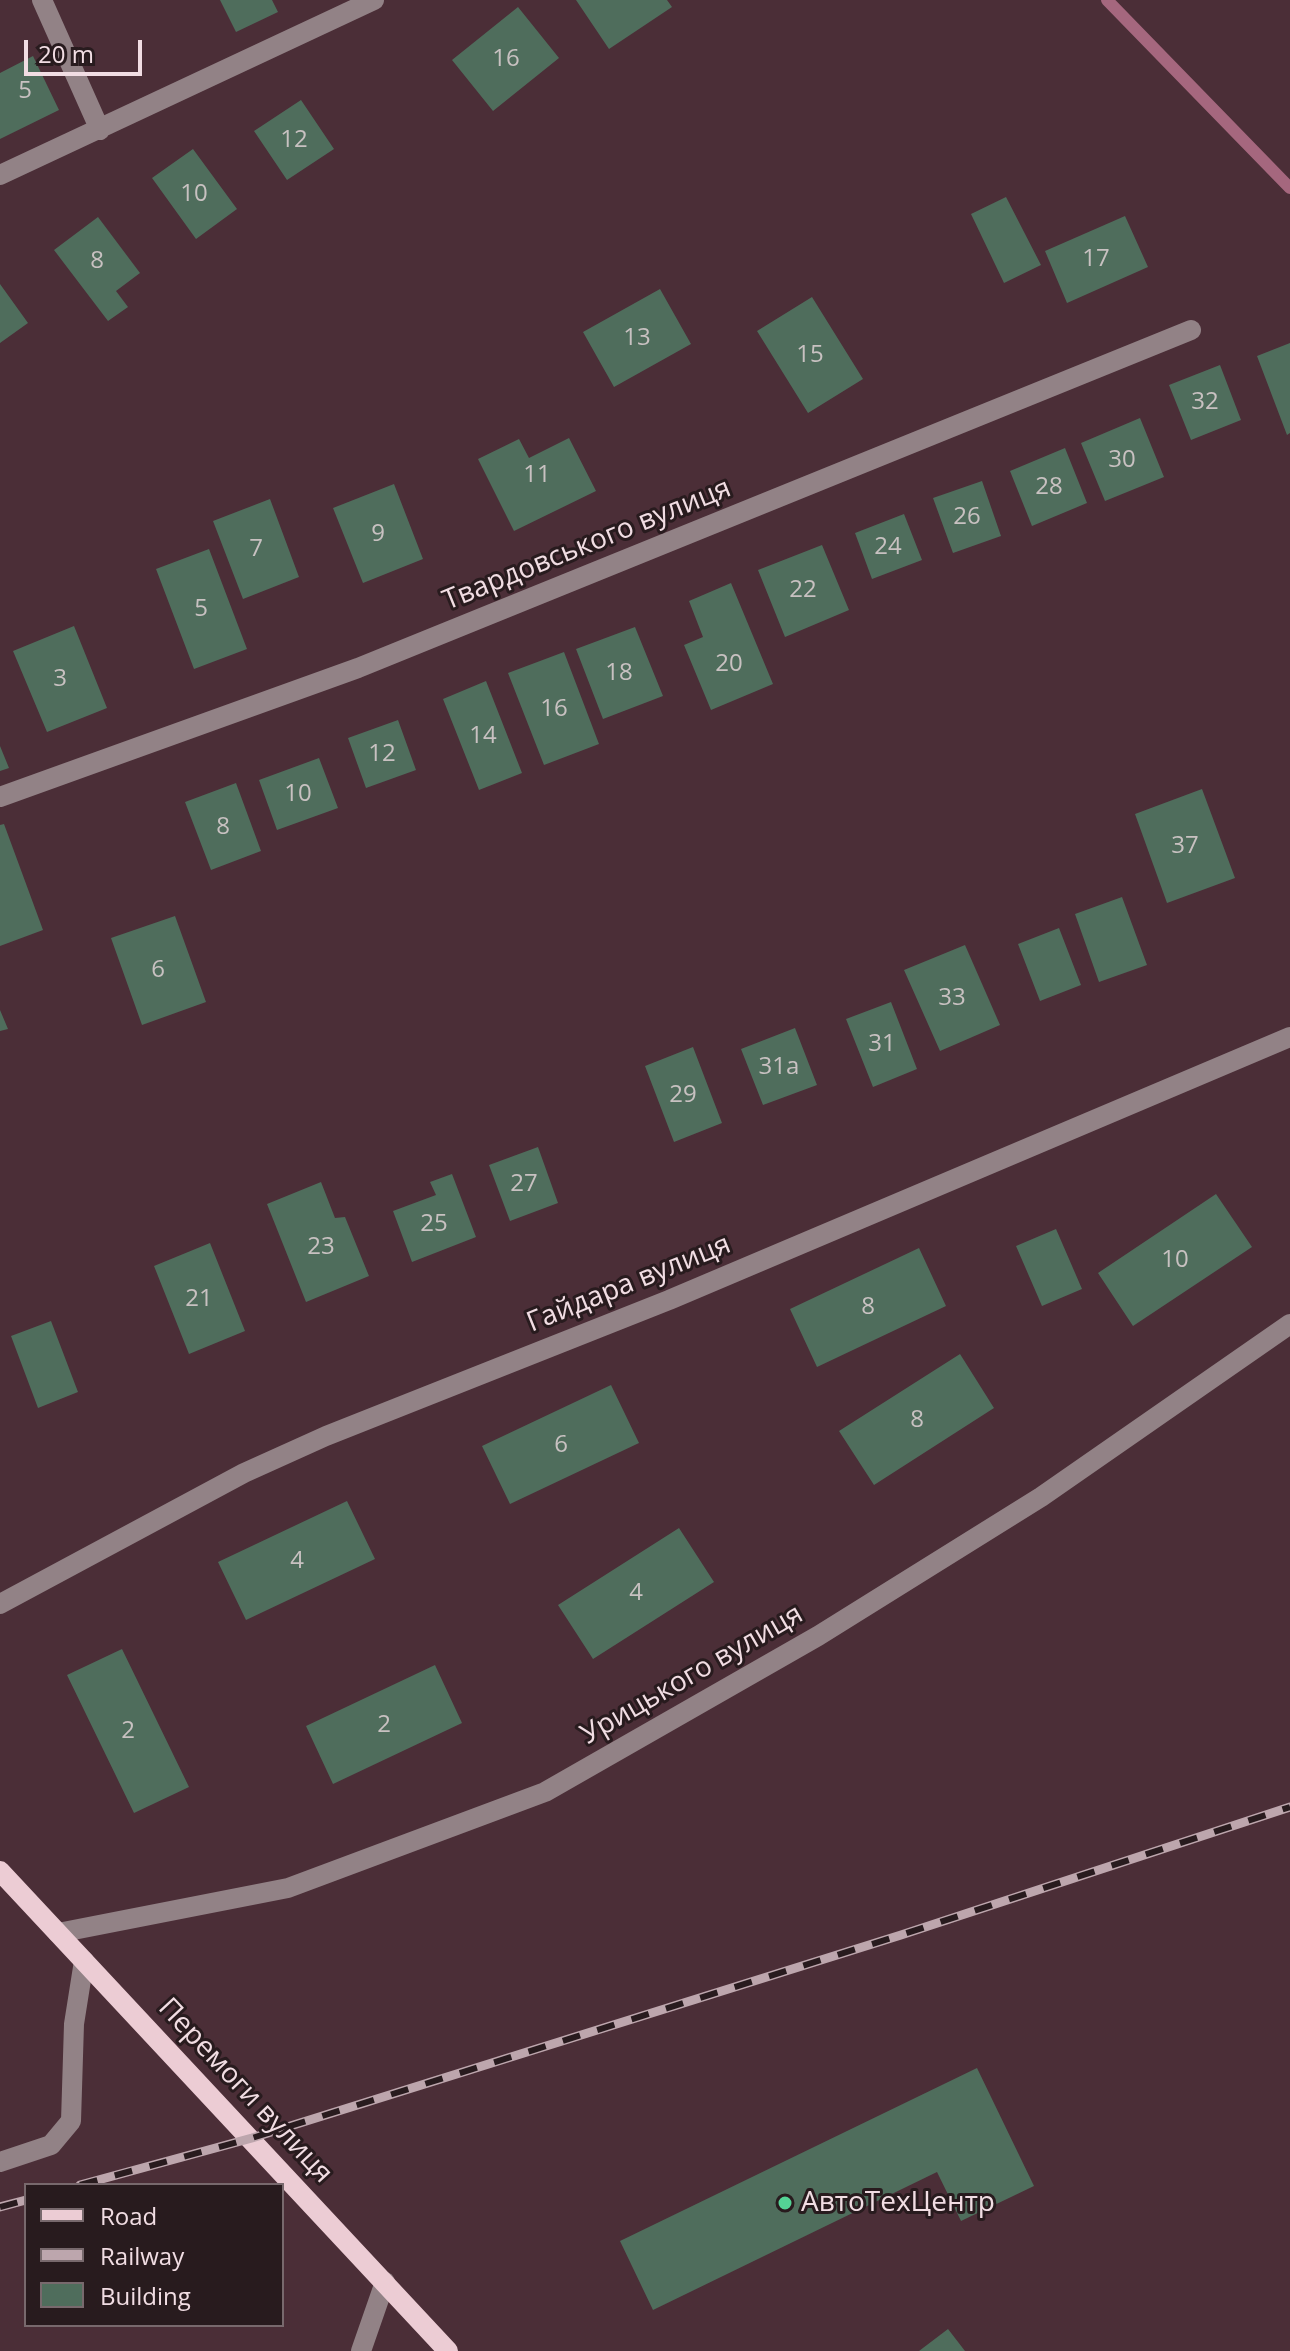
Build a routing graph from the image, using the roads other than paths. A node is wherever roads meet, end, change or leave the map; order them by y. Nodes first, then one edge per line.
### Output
1 (42, 0) edge
2 (374, 0) edge
3 (100, 130) junction
4 (0, 175) edge
5 (1191, 330) dead end
6 (0, 797) edge
7 (1290, 1037) edge
8 (1290, 1324) edge
9 (0, 1604) edge
10 (0, 1871) edge
11 (58, 1933) junction
12 (84, 1961) junction
13 (0, 2162) edge
14 (385, 2282) junction
15 (361, 2351) edge
16 (448, 2351) edge

1 - 3 street
2 - 3 street
3 - 4 street
5 - 6 street, Твардовського вулиця
7 - 9 street, Гайдара вулиця
8 - 11 street, Урицького вулиця
10 - 11 main road, Перемоги вулиця
11 - 12 main road, Перемоги вулиця
12 - 13 street
12 - 14 main road, Перемоги вулиця
14 - 15 street
14 - 16 main road, Перемоги вулиця

